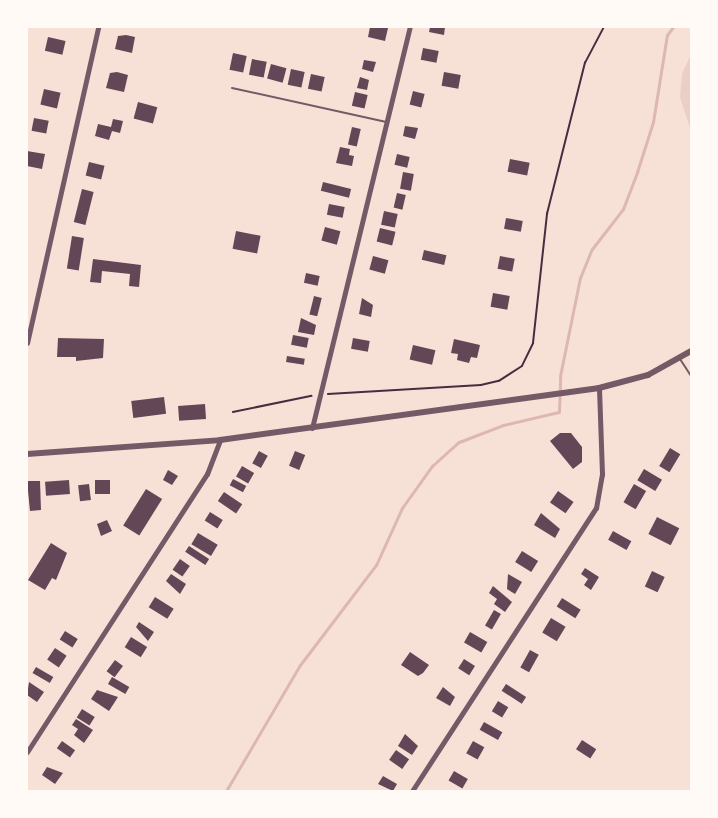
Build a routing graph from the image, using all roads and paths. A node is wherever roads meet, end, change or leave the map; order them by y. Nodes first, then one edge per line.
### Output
1 (98, 27) edge
2 (410, 27) edge
3 (604, 27) edge
4 (232, 88) dead end
5 (386, 122) junction
6 (27, 343) edge
7 (691, 351) edge
8 (680, 359) junction
9 (691, 376) edge
10 (599, 388) junction
11 (318, 394) junction
12 (233, 412) dead end
13 (312, 428) junction
14 (220, 440) junction
15 (27, 454) edge
16 (27, 752) edge
17 (412, 791) edge

1 - 6 street
2 - 5 street
3 - 11 path
4 - 5 lane
5 - 11 street
7 - 8 street
8 - 9 lane
8 - 10 street
10 - 13 street
10 - 17 street
11 - 12 path
11 - 13 street
13 - 14 street
14 - 15 street
14 - 16 street

